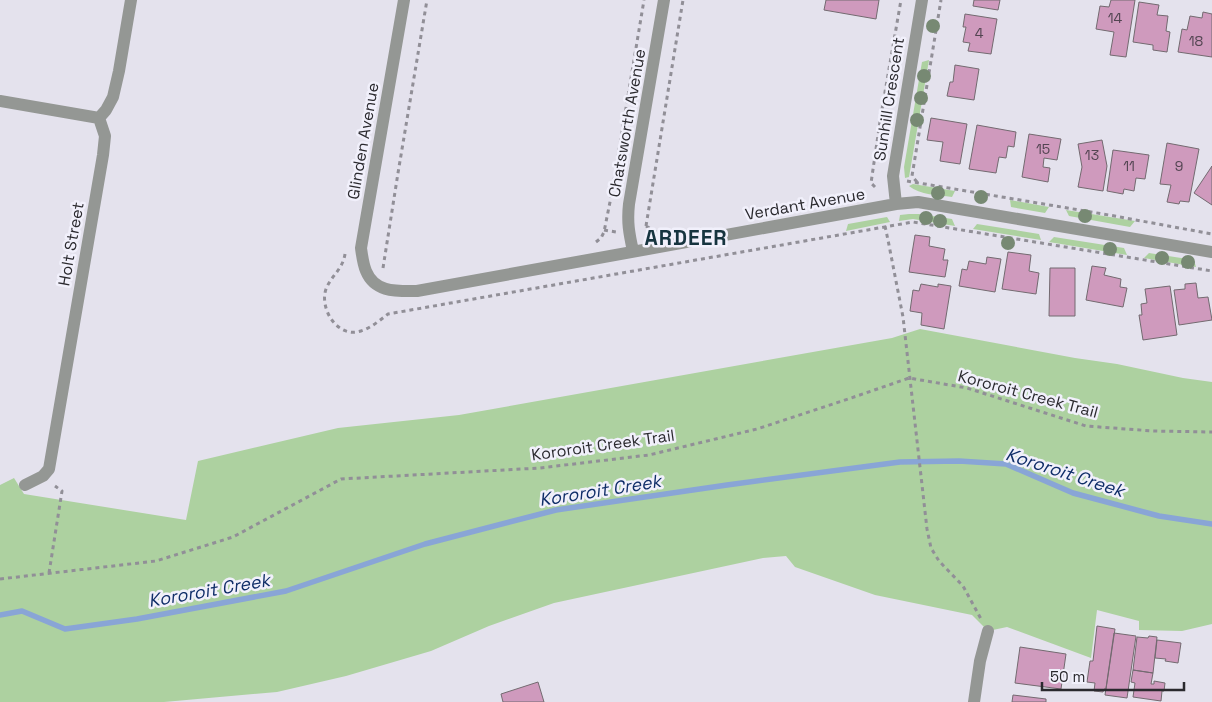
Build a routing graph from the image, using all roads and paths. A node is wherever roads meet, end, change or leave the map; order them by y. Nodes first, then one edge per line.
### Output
1 (131, 0) edge
2 (404, 0) edge
3 (427, 0) edge
4 (644, 0) edge
5 (664, 0) edge
6 (901, 0) edge
7 (922, 0) edge
8 (941, 0) edge
9 (0, 101) edge
10 (99, 118) junction
11 (918, 182) junction
12 (894, 184) junction
13 (875, 187) dead end
14 (896, 204) junction
15 (885, 226) junction
16 (1212, 234) edge
17 (588, 244) dead end
18 (633, 251) junction
19 (345, 252) dead end
20 (1212, 252) edge
21 (1212, 271) edge
22 (384, 273) dead end
23 (375, 284) joint
24 (909, 378) junction
25 (1212, 432) edge
26 (42, 476) junction
27 (25, 485) dead end
28 (49, 573) junction
29 (0, 579) edge
30 (988, 631) joint
31 (974, 702) edge

1 - 10 street
2 - 23 street, Glinden Avenue
3 - 22 path
4 - 17 path
5 - 18 street, Chatsworth Avenue
6 - 13 path
7 - 12 street, Sunhill Crescent
8 - 11 path
9 - 10 street
10 - 26 street, Holt Street
11 - 12 path
11 - 16 path
12 - 14 street, Sunhill Crescent
14 - 18 street, Verdant Avenue
14 - 20 street, Verdant Avenue
15 - 19 path
15 - 21 path
15 - 24 path
18 - 23 street, Verdant Avenue
24 - 25 path, Kororoit Creek Trail
24 - 28 path, Kororoit Creek Trail
24 - 30 path
26 - 27 street
26 - 28 path
28 - 29 path, Kororoit Creek Trail
30 - 31 street

